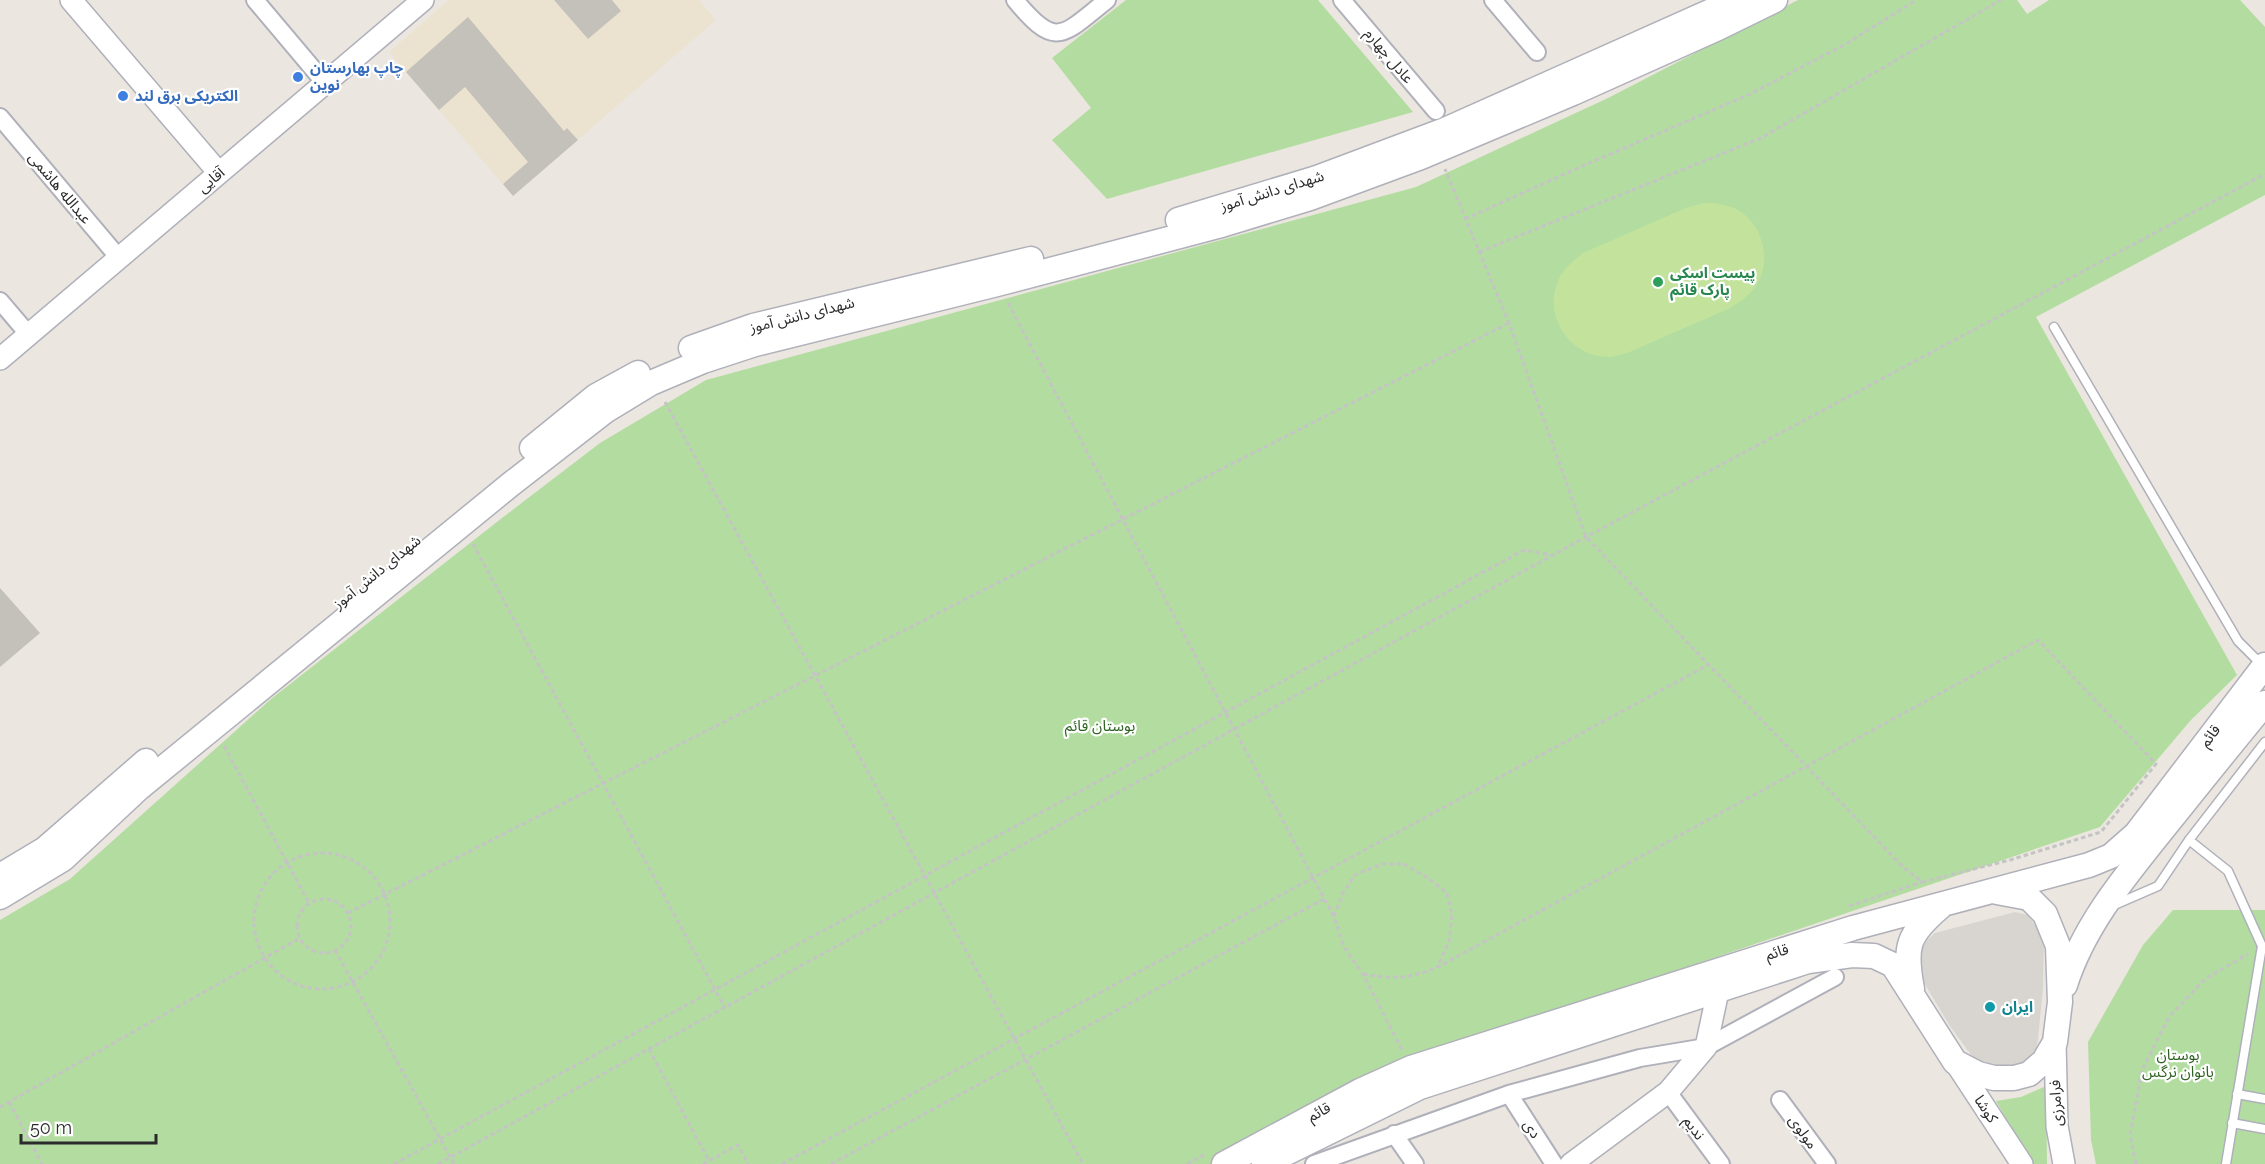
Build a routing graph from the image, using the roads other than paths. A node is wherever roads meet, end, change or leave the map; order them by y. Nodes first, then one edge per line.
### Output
1 (71, 0) edge
2 (255, 0) edge
3 (423, 0) edge
4 (1015, 0) edge
5 (1107, 0) edge
6 (1342, 0) edge
7 (1494, 0) edge
8 (1736, 0) edge
9 (1775, 0) edge
10 (1537, 52) dead end
11 (325, 83) junction
12 (1436, 111) dead end
13 (0, 117) edge
14 (219, 173) junction
15 (119, 258) junction
16 (0, 301) edge
17 (2054, 327) dead end
18 (29, 335) junction
19 (0, 359) edge
20 (2265, 666) edge
21 (2265, 703) edge
22 (2265, 742) edge
23 (2189, 840) junction
24 (0, 876) edge
25 (1993, 891) junction
26 (0, 897) edge
27 (1943, 905) junction
28 (2101, 912) junction
29 (1835, 976) dead end
30 (1718, 991) junction
31 (1913, 997) junction
32 (2060, 1002) junction
33 (2055, 1041) junction
34 (1706, 1047) junction
35 (1955, 1062) junction
36 (1668, 1092) junction
37 (1509, 1094) junction
38 (2237, 1094) junction
39 (2265, 1099) edge
40 (1780, 1100) dead end
41 (2232, 1123) junction
42 (2265, 1129) edge
43 (1394, 1134) junction
44 (2014, 1161) edge
45 (1224, 1164) edge
46 (1264, 1164) edge
47 (1314, 1164) edge
48 (1415, 1164) edge
49 (1568, 1164) edge
50 (1720, 1164) edge
51 (1827, 1164) edge
52 (2064, 1164) edge
53 (2226, 1164) edge

1 - 14 street
2 - 11 street
3 - 11 street, آقایی
4 - 5 street
6 - 12 street, عادل چهارم
7 - 10 street
8 - 24 main road, شهدای دانش آموز
9 - 26 main road
11 - 14 street, آقایی
13 - 15 street, عبدالله هاشمی
14 - 15 street, آقایی
15 - 18 street, آقایی
16 - 18 street
17 - 20 lane
18 - 19 street, آقایی
20 - 25 main road, قائم
21 - 28 main road, قائم
22 - 23 lane
23 - 28 lane
23 - 38 lane
25 - 27 main road, قائم
25 - 32 main road
27 - 31 main road
27 - 45 main road, قائم
28 - 32 main road, قائم
29 - 34 street
30 - 31 main road, قائم
30 - 34 street
30 - 46 main road, قائم
31 - 35 main road
32 - 33 main road
33 - 35 main road
33 - 52 street, فرامرزی
34 - 36 street
34 - 37 street
35 - 44 street, کوشا
36 - 49 street
36 - 50 street, ندیم
37 - 43 street
37 - 49 street, دی
38 - 39 lane
38 - 41 lane
40 - 51 street, مولوی
41 - 42 lane
41 - 53 lane
43 - 47 street
43 - 48 street

